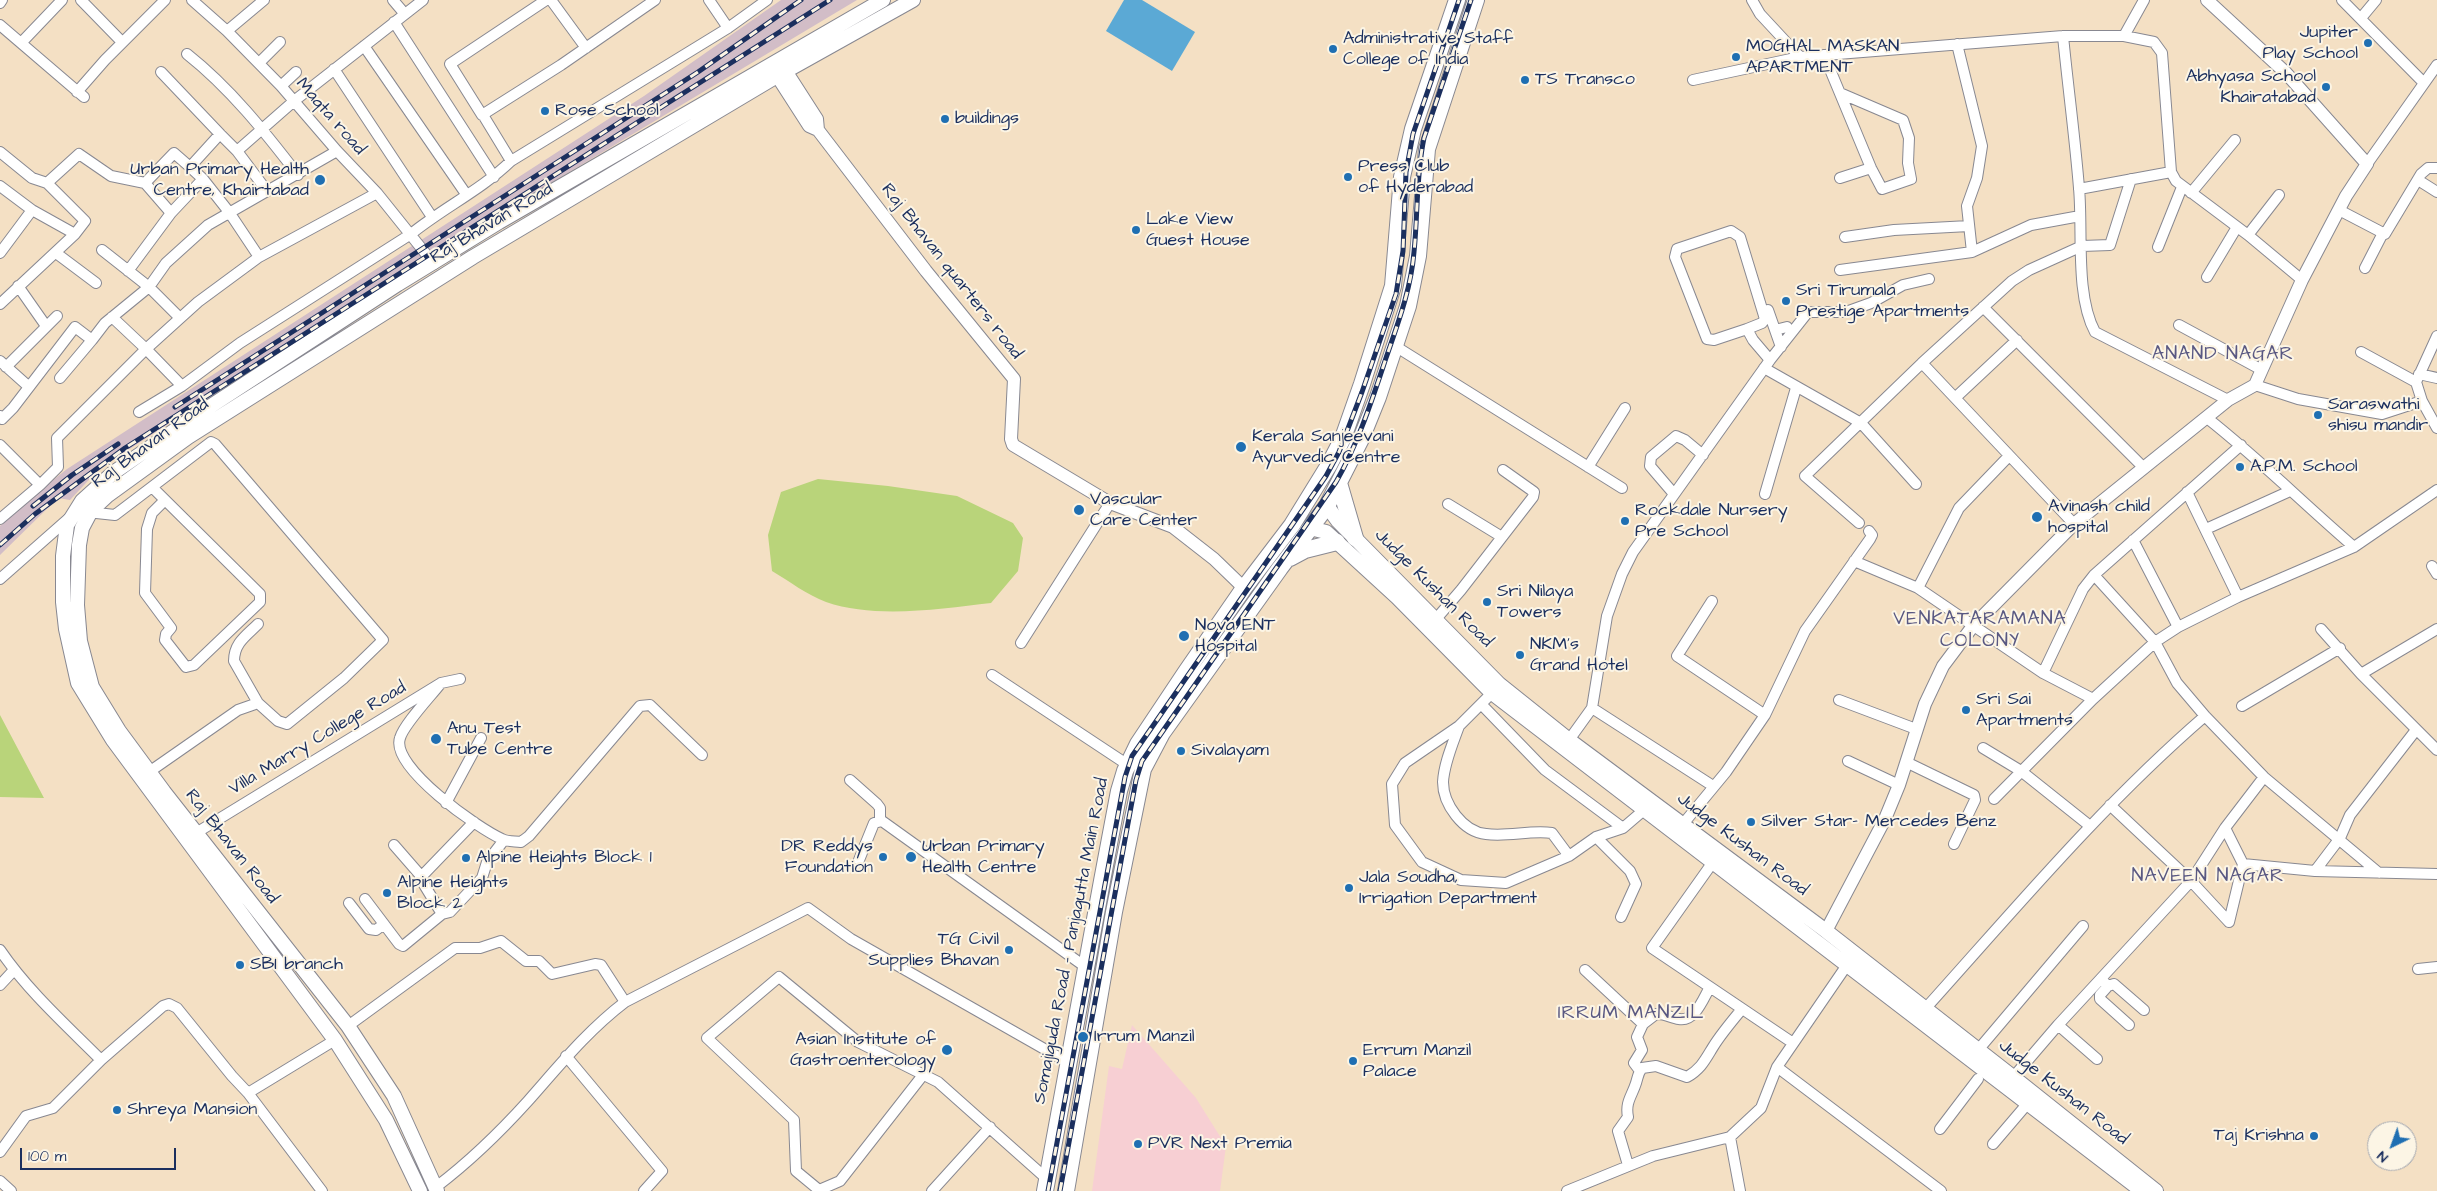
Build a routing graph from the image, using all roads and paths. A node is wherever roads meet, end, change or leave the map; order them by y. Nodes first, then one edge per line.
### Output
1 (62, 0) edge
2 (81, 0) edge
3 (165, 0) edge
4 (192, 0) edge
5 (264, 0) edge
6 (393, 0) edge
7 (423, 0) edge
8 (546, 0) edge
9 (551, 0) edge
10 (656, 0) edge
11 (709, 0) edge
12 (768, 0) edge
13 (883, 0) edge
14 (913, 0) edge
15 (1457, 0) edge
16 (1476, 0) edge
17 (1752, 0) edge
18 (2144, 0) edge
19 (2207, 0) edge
20 (2342, 0) edge
21 (2376, 0) edge
22 (404, 13) junction
23 (2361, 18) junction
24 (394, 22) junction
25 (0, 25) edge
26 (728, 28) junction
27 (226, 31) junction
28 (2062, 36) junction
29 (2124, 36) junction
30 (122, 42) junction
31 (280, 42) dead end
32 (21, 43) junction
33 (1957, 44) junction
34 (364, 46) junction
35 (586, 48) junction
36 (187, 54) dead end
37 (1824, 55) junction
38 (1800, 57) junction
39 (774, 61) junction
40 (259, 63) junction
41 (2437, 65) edge
42 (334, 69) junction
43 (161, 72) dead end
44 (296, 72) dead end
45 (782, 74) junction
46 (1693, 80) dead end
47 (2423, 82) junction
48 (281, 86) junction
49 (1840, 93) junction
50 (294, 102) junction
51 (483, 115) junction
52 (263, 130) junction
53 (220, 134) junction
54 (2235, 140) dead end
55 (336, 150) junction
56 (237, 151) junction
57 (0, 152) edge
58 (511, 161) junction
59 (2367, 164) junction
60 (190, 167) junction
61 (1871, 168) junction
62 (2437, 168) edge
63 (2170, 172) junction
64 (298, 175) junction
65 (494, 178) junction
66 (1840, 178) dead end
67 (203, 179) junction
68 (2131, 179) junction
69 (2418, 180) junction
70 (47, 183) junction
71 (145, 183) junction
72 (0, 186) edge
73 (2080, 189) junction
74 (2186, 190) junction
75 (267, 191) junction
76 (2437, 192) edge
77 (377, 193) junction
78 (466, 194) junction
79 (2279, 195) dead end
80 (32, 210) junction
81 (2339, 210) junction
82 (230, 212) junction
83 (171, 213) junction
84 (2080, 216) junction
85 (432, 217) junction
86 (1969, 226) junction
87 (2237, 227) junction
88 (2383, 233) junction
89 (75, 234) junction
90 (411, 234) junction
91 (2248, 235) junction
92 (1845, 237) dead end
93 (2082, 246) junction
94 (2158, 247) dead end
95 (102, 250) dead end
96 (1972, 252) junction
97 (0, 253) edge
98 (56, 253) junction
99 (259, 257) junction
100 (434, 264) junction
101 (2365, 268) dead end
102 (128, 270) junction
103 (1840, 270) dead end
104 (1755, 275) dead end
105 (2207, 277) dead end
106 (1929, 278) dead end
107 (2302, 280) junction
108 (96, 283) dead end
109 (18, 286) junction
110 (149, 287) junction
111 (0, 304) edge
112 (1387, 306) junction
113 (1408, 306) junction
114 (1983, 307) junction
115 (57, 316) dead end
116 (112, 317) junction
117 (180, 318) junction
118 (2179, 325) dead end
119 (46, 326) junction
120 (1787, 327) dead end
121 (1747, 329) junction
122 (1775, 330) junction
123 (2437, 336) edge
124 (92, 340) junction
125 (2016, 340) junction
126 (1395, 346) junction
127 (1781, 346) junction
128 (146, 349) junction
129 (2361, 352) dead end
130 (1922, 363) junction
131 (3, 364) edge
132 (1767, 364) junction
133 (2262, 370) junction
134 (60, 378) dead end
135 (2417, 378) junction
136 (2437, 378) edge
137 (2255, 384) junction
138 (28, 386) junction
139 (182, 386) junction
140 (1796, 388) junction
141 (1955, 398) junction
142 (2228, 400) junction
143 (2422, 402) junction
144 (1625, 408) dead end
145 (139, 412) dead end
146 (2207, 418) junction
147 (1, 419) edge
148 (1861, 423) junction
149 (2437, 428) edge
150 (0, 445) edge
151 (2241, 445) junction
152 (1703, 455) junction
153 (2009, 456) junction
154 (2142, 466) junction
155 (1588, 467) junction
156 (1504, 470) dead end
157 (1339, 483) junction
158 (1916, 484) dead end
159 (40, 485) junction
160 (152, 487) junction
161 (1622, 488) dead end
162 (2437, 490) edge
163 (2290, 491) junction
164 (2187, 492) junction
165 (1674, 494) junction
166 (1765, 494) dead end
167 (165, 500) junction
168 (1110, 503) junction
169 (1448, 504) dead end
170 (1327, 506) junction
171 (91, 511) junction
172 (71, 517) junction
173 (0, 519) edge
174 (1338, 521) junction
175 (1859, 523) dead end
176 (2074, 524) junction
177 (2206, 529) junction
178 (1869, 531) dead end
179 (1324, 534) junction
180 (1502, 537) junction
181 (1355, 538) junction
182 (2133, 540) junction
183 (2354, 547) junction
184 (1286, 559) junction
185 (1854, 561) junction
186 (2094, 575) junction
187 (0, 580) edge
188 (1244, 588) junction
189 (1918, 588) junction
190 (2238, 596) junction
191 (1712, 601) dead end
192 (1436, 619) junction
193 (258, 624) dead end
194 (1973, 626) junction
195 (2178, 627) junction
196 (2322, 629) dead end
197 (2437, 630) edge
198 (2155, 642) junction
199 (1021, 643) dead end
200 (2340, 648) junction
201 (2043, 673) junction
202 (2361, 674) junction
203 (992, 675) dead end
204 (460, 679) dead end
205 (441, 683) junction
206 (1492, 693) junction
207 (2093, 699) junction
208 (1839, 700) dead end
209 (258, 703) junction
210 (1482, 705) junction
211 (2242, 706) dead end
212 (1592, 708) junction
213 (1765, 715) junction
214 (2205, 716) junction
215 (1459, 726) junction
216 (1916, 729) junction
217 (2416, 730) junction
218 (481, 738) dead end
219 (1570, 740) junction
220 (1983, 748) dead end
221 (2437, 750) edge
222 (702, 755) dead end
223 (1848, 761) dead end
224 (1906, 762) junction
225 (1128, 765) junction
226 (2021, 771) junction
227 (149, 772) junction
228 (2264, 777) junction
229 (850, 780) dead end
230 (1899, 784) junction
231 (1713, 786) junction
232 (1994, 799) dead end
233 (446, 803) junction
234 (2110, 806) junction
235 (1644, 810) junction
236 (880, 820) junction
237 (474, 822) junction
238 (1683, 824) junction
239 (2090, 826) junction
240 (1623, 828) junction
241 (2225, 828) junction
242 (1112, 830) junction
243 (196, 833) junction
244 (1130, 836) junction
245 (1596, 837) junction
246 (2340, 838) junction
247 (504, 840) junction
248 (1954, 844) dead end
249 (394, 845) dead end
250 (1569, 856) junction
251 (859, 860) dead end
252 (1713, 862) junction
253 (2242, 864) junction
254 (2315, 870) junction
255 (2379, 872) junction
256 (2437, 874) edge
257 (421, 876) junction
258 (2191, 881) junction
259 (365, 899) dead end
260 (349, 903) dead end
261 (442, 914) junction
262 (1621, 917) dead end
263 (384, 924) junction
264 (2083, 926) dead end
265 (1826, 932) junction
266 (0, 950) edge
267 (1847, 965) junction
268 (2437, 967) edge
269 (1087, 968) junction
270 (14, 970) junction
271 (1585, 970) dead end
272 (2418, 970) dead end
273 (2104, 983) junction
274 (0, 985) edge
275 (1710, 987) junction
276 (625, 1002) junction
277 (1742, 1009) junction
278 (1925, 1009) junction
279 (2144, 1010) dead end
280 (1643, 1024) junction
281 (2058, 1025) junction
282 (2129, 1025) dead end
283 (348, 1026) junction
284 (335, 1040) junction
285 (1793, 1043) junction
286 (1978, 1050) junction
287 (566, 1056) junction
288 (2097, 1059) dead end
289 (101, 1060) junction
290 (1069, 1062) junction
291 (1777, 1067) junction
292 (1640, 1071) junction
293 (923, 1075) junction
294 (1978, 1079) dead end
295 (2009, 1081) junction
296 (248, 1092) junction
297 (2028, 1103) junction
298 (990, 1127) junction
299 (1940, 1129) dead end
300 (1730, 1137) junction
301 (1993, 1144) dead end
302 (0, 1152) edge
303 (1628, 1166) junction
304 (0, 1181) edge
305 (1046, 1185) edge
306 (436, 1189) edge
307 (418, 1190) edge
308 (819, 1190) edge
309 (10, 1191) edge
310 (322, 1191) edge
311 (644, 1191) edge
312 (932, 1191) edge
313 (1066, 1191) edge
314 (1567, 1191) edge
315 (1740, 1191) edge
316 (1941, 1191) edge
317 (2142, 1191) edge
318 (2156, 1191) edge

1 - 32 street
2 - 30 street
3 - 30 street
4 - 27 street, Maqta road
5 - 27 street
6 - 22 street
7 - 22 street
8 - 51 street
9 - 35 street
10 - 35 street
11 - 26 street
12 - 26 street
13 - 39 main road, Raj Bhavan Road
14 - 45 main road, Raj Bhavan Road
15 - 112 highway, Somajiguda Road - Panjagutta Main Road
16 - 113 highway, Somajiguda Road - Panjagutta Main Road
17 - 38 street
18 - 29 street
19 - 59 street
20 - 23 street
21 - 23 street
22 - 24 street
23 - 47 street
24 - 34 street
24 - 65 street
25 - 32 street
26 - 58 street
27 - 40 street, Maqta road
28 - 29 street
28 - 33 street
28 - 73 street
29 - 63 street
30 - 32 street
31 - 40 street
33 - 37 street
33 - 86 street
34 - 42 street
34 - 78 street
35 - 51 street
36 - 52 street
37 - 38 street
37 - 49 street
38 - 46 street
39 - 45 street, Raj Bhavan quarters road
39 - 100 main road, Raj Bhavan Road
40 - 48 street, Maqta road
41 - 47 street
42 - 50 street
42 - 85 street
43 - 53 street
44 - 48 street
45 - 168 street, Raj Bhavan quarters road
45 - 171 main road, Raj Bhavan Road
47 - 59 street
48 - 50 street, Maqta road
49 - 61 street
49 - 61 street
50 - 52 street
50 - 55 street, Maqta road
51 - 58 street
52 - 56 street
52 - 64 street
53 - 56 street
53 - 60 street
54 - 74 street
55 - 64 street
55 - 77 street, Maqta road
56 - 75 street
57 - 70 street
58 - 65 street
59 - 81 street
60 - 67 street
60 - 71 street
61 - 66 street
62 - 69 street
63 - 68 street
63 - 74 street
64 - 75 street
65 - 78 street
67 - 82 street
67 - 83 street
68 - 73 street
68 - 93 street
69 - 76 street
69 - 88 street
70 - 71 street
70 - 89 street
71 - 83 street
72 - 80 street
73 - 84 street
74 - 87 street
74 - 94 street
75 - 82 street
77 - 90 street, Maqta road
77 - 99 street
78 - 85 street
79 - 91 street
80 - 89 street
80 - 97 street
81 - 88 street
81 - 107 street
82 - 99 street
82 - 110 street
83 - 102 street
84 - 93 street
84 - 96 street
85 - 90 street
86 - 92 street
86 - 96 street
87 - 91 street
87 - 105 street
88 - 101 street
89 - 98 street
90 - 100 street, Maqta road
90 - 139 street
91 - 107 street
93 - 114 street
93 - 142 street
95 - 102 street
96 - 103 street
98 - 108 street
98 - 109 street
99 - 117 street
100 - 172 main road, Raj Bhavan Road
102 - 110 street
104 - 122 street
106 - 127 street
107 - 133 street
109 - 111 street
109 - 119 street
110 - 116 street
110 - 117 street
112 - 113 highway
112 - 188 highway, Somajiguda Road - Panjagutta Main Road
113 - 126 highway, Somajiguda Road - Panjagutta Main Road
114 - 125 street
114 - 130 street
115 - 119 street
116 - 124 street
116 - 128 street
117 - 128 street
118 - 133 street
119 - 131 street
120 - 122 street
121 - 121 street
121 - 132 street
122 - 127 street
123 - 135 street
124 - 134 street
124 - 138 street
125 - 141 street
125 - 154 street
126 - 155 street
126 - 157 highway, Somajiguda Road - Panjagutta Main Road
127 - 132 street
128 - 139 street
128 - 159 street
129 - 135 street
130 - 141 street
130 - 148 street
131 - 138 street
132 - 140 street
132 - 152 street
133 - 137 street
135 - 136 street
135 - 143 street
137 - 142 street
137 - 143 street
138 - 147 street
139 - 145 street
140 - 148 street
140 - 166 street
141 - 153 street
142 - 146 street
143 - 149 street
144 - 155 street
146 - 151 street
146 - 154 street
148 - 158 street
148 - 175 street
150 - 159 street
151 - 163 street
151 - 164 street
152 - 165 street
152 - 165 street
153 - 176 street
153 - 189 street
154 - 176 street
155 - 161 street
156 - 180 street
157 - 170 highway, Somajiguda Road - Panjagutta Main Road
157 - 181 highway
159 - 173 street
160 - 167 street
160 - 171 street
160 - 209 street
162 - 183 street
163 - 177 street
163 - 183 street
164 - 177 street
164 - 182 street
165 - 212 street
167 - 167 street
168 - 188 street, Raj Bhavan quarters road
168 - 199 street
169 - 180 street
170 - 174 main road, Judge Kushan Road
170 - 179 highway, Somajiguda Road - Panjagutta Main Road
171 - 172 street
171 - 227 main road, Raj Bhavan Road
172 - 187 street
172 - 284 main road, Raj Bhavan Road
174 - 179 main road
174 - 181 main road, Judge Kushan Road
176 - 194 street
177 - 190 street
178 - 185 street
179 - 184 highway, Somajiguda Road - Panjagutta Main Road
179 - 184 highway
179 - 206 main road, Judge Kushan Road
180 - 192 street
181 - 192 main road, Judge Kushan Road
182 - 186 street
182 - 195 street
183 - 190 street
184 - 244 highway, Somajiguda Road - Panjagutta Main Road
185 - 189 street
185 - 213 street
186 - 198 street
186 - 201 street
188 - 225 highway, Somajiguda Road - Panjagutta Main Road
189 - 194 street
190 - 195 street
191 - 213 street
192 - 219 main road, Judge Kushan Road
193 - 209 street
194 - 201 street
194 - 216 street
195 - 198 street
196 - 200 street
197 - 202 street
198 - 207 street
198 - 214 street
200 - 202 street
200 - 211 street
201 - 207 street
202 - 217 street
203 - 225 street
204 - 205 street, Villa Marry College Road
205 - 233 street
205 - 243 street, Villa Marry College Road
206 - 210 street
206 - 235 main road, Judge Kushan Road
207 - 226 street
208 - 216 street
209 - 227 street
210 - 215 street
210 - 240 street
212 - 219 street
212 - 231 street
213 - 231 street
214 - 228 street
214 - 234 street
215 - 250 street
215 - 250 street
216 - 224 street
217 - 221 street
217 - 246 street
218 - 233 street
219 - 238 main road, Judge Kushan Road
220 - 226 street
222 - 247 street
223 - 230 street
224 - 230 street
224 - 248 street
225 - 242 highway, Somajiguda Road - Panjagutta Main Road
226 - 232 street
226 - 239 street
227 - 243 main road, Raj Bhavan Road
228 - 241 street
228 - 246 street
229 - 236 street
230 - 265 street
231 - 238 street
233 - 237 street
234 - 239 street
234 - 258 street
235 - 240 street
235 - 252 main road, Judge Kushan Road
236 - 251 street
236 - 269 street
237 - 247 street
237 - 257 street
238 - 265 main road, Judge Kushan Road
239 - 278 street
240 - 245 street
241 - 253 street
241 - 258 street
242 - 244 highway
242 - 269 highway, Somajiguda Road - Panjagutta Main Road
243 - 283 main road, Raj Bhavan Road
244 - 313 highway, Somajiguda Road - Panjagutta Main Road
245 - 250 street
245 - 262 street
246 - 254 street
246 - 255 street
247 - 261 street
249 - 257 street
252 - 267 main road, Judge Kushan Road
252 - 275 street
253 - 254 street
253 - 258 street
254 - 255 street
255 - 256 street
257 - 261 street
258 - 273 street
259 - 263 street
260 - 263 street
261 - 263 street
264 - 286 street
265 - 278 main road, Judge Kushan Road
266 - 270 street
267 - 285 street
267 - 295 main road, Judge Kushan Road
268 - 272 street
269 - 290 highway, Somajiguda Road - Panjagutta Main Road
270 - 274 street
270 - 289 street
271 - 280 street
273 - 279 street
273 - 281 street
273 - 282 street
275 - 277 street
275 - 280 street
276 - 283 street
276 - 287 street
276 - 290 street
277 - 285 street
277 - 292 street
278 - 286 main road, Judge Kushan Road
280 - 292 street
281 - 288 street
281 - 295 street
283 - 306 main road, Raj Bhavan Road
284 - 296 street
284 - 307 main road, Raj Bhavan Road
285 - 291 street
286 - 295 main road, Judge Kushan Road
287 - 306 street
287 - 311 street
289 - 296 street
289 - 302 street
290 - 305 highway, Somajiguda Road - Panjagutta Main Road
291 - 300 street
291 - 316 street
292 - 303 street
293 - 298 street
293 - 308 street
293 - 308 street
294 - 299 street
295 - 297 main road, Judge Kushan Road
295 - 318 main road, Judge Kushan Road
296 - 310 street
297 - 301 street
297 - 317 main road, Judge Kushan Road
298 - 305 street
298 - 312 street
300 - 303 street
300 - 315 street
303 - 314 street
304 - 309 street

